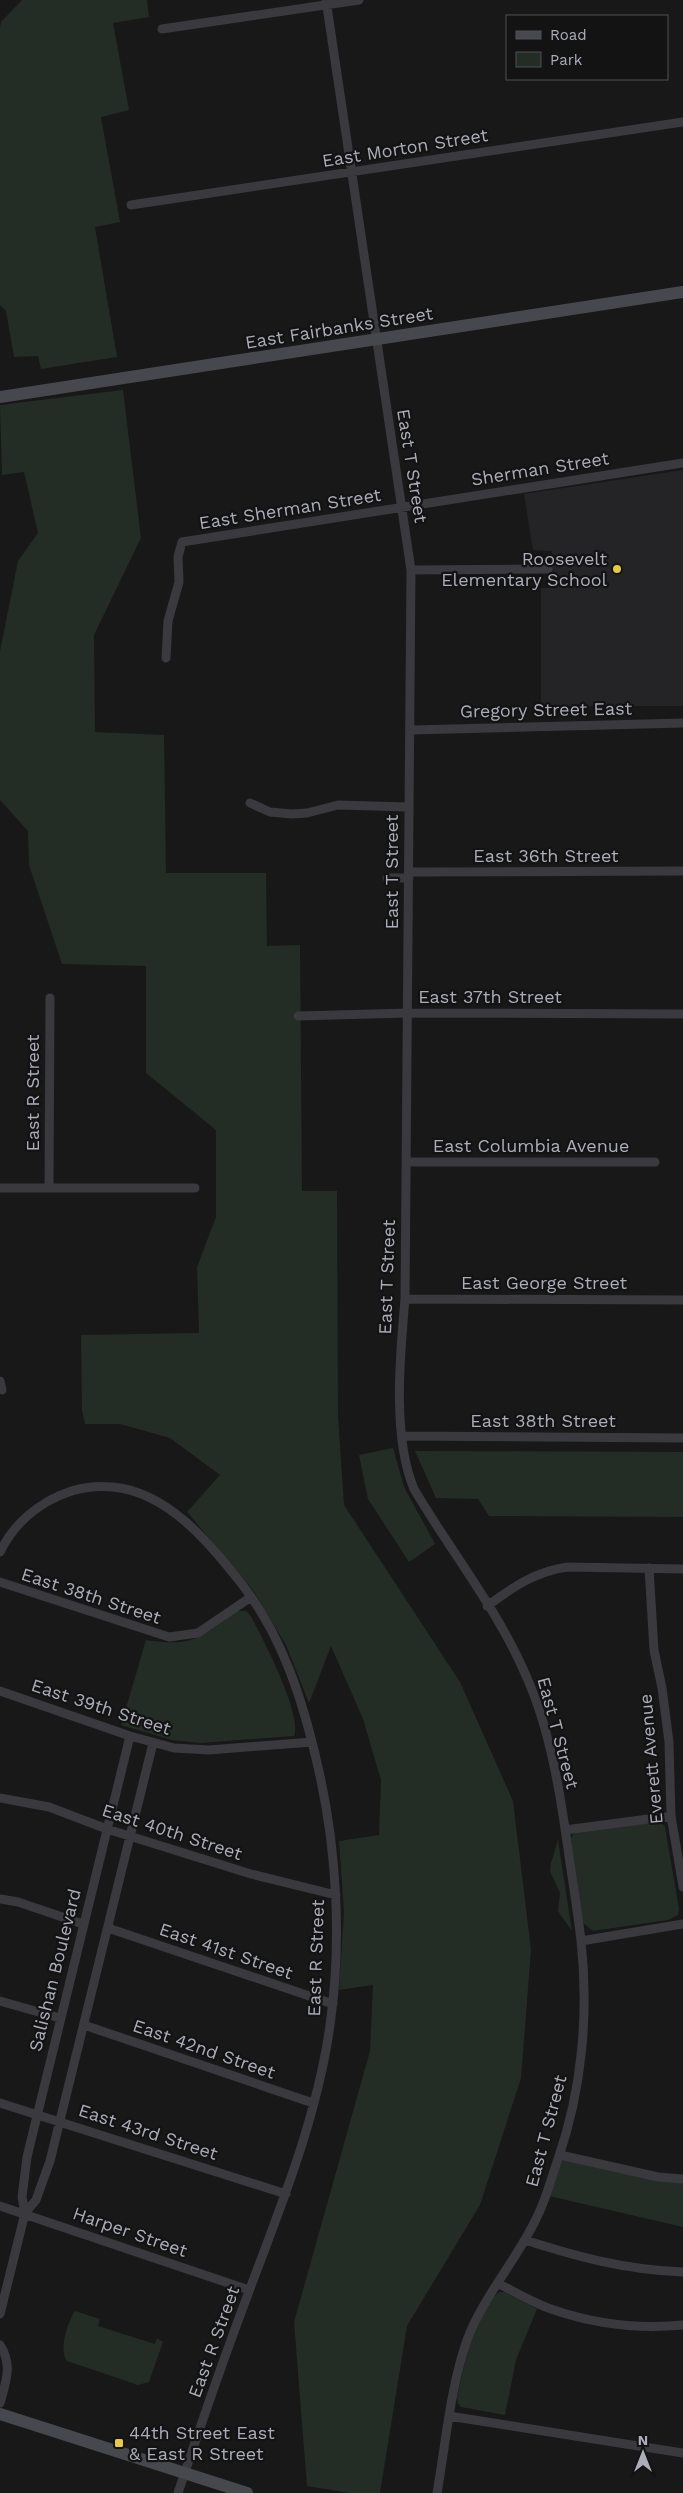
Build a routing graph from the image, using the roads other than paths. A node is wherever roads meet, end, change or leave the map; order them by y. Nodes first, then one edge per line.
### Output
1 (359, 0) edge
2 (326, 2) edge
3 (162, 29) dead end
4 (683, 122) edge
5 (353, 172) junction
6 (131, 205) dead end
7 (683, 292) edge
8 (375, 341) junction
9 (0, 397) edge
10 (683, 463) edge
11 (403, 507) junction
12 (548, 569) dead end
13 (411, 570) junction
14 (166, 658) dead end
15 (683, 723) edge
16 (411, 730) junction
17 (250, 803) dead end
18 (409, 807) junction
19 (683, 871) edge
20 (409, 875) junction
21 (387, 878) dead end
22 (50, 998) dead end
23 (408, 1013) junction
24 (683, 1014) edge
25 (298, 1016) dead end
26 (406, 1162) junction
27 (655, 1162) dead end
28 (0, 1188) edge
29 (49, 1188) junction
30 (195, 1188) dead end
31 (405, 1299) junction
32 (683, 1300) edge
33 (403, 1436) junction
34 (683, 1438) edge
35 (0, 1552) edge
36 (649, 1568) junction
37 (683, 1569) edge
38 (0, 1582) edge
39 (251, 1597) junction
40 (487, 1606) junction
41 (0, 1691) edge
42 (130, 1736) junction
43 (312, 1742) junction
44 (153, 1743) junction
45 (0, 1798) edge
46 (671, 1816) junction
47 (107, 1830) junction
48 (565, 1830) junction
49 (130, 1836) junction
50 (683, 1887) edge
51 (336, 1895) junction
52 (0, 1899) edge
53 (83, 1924) junction
54 (683, 1924) edge
55 (108, 1928) junction
56 (581, 1941) junction
57 (0, 2001) edge
58 (333, 2004) junction
59 (60, 2018) junction
60 (84, 2026) junction
61 (0, 2103) edge
62 (313, 2103) junction
63 (36, 2113) junction
64 (60, 2120) junction
65 (560, 2154) junction
66 (683, 2180) edge
67 (286, 2194) junction
68 (0, 2206) edge
69 (25, 2214) junction
70 (525, 2240) junction
71 (683, 2272) edge
72 (499, 2284) junction
73 (250, 2290) junction
74 (0, 2314) edge
75 (683, 2326) edge
76 (0, 2345) edge
77 (0, 2403) edge
78 (0, 2414) edge
79 (449, 2416) junction
80 (683, 2453) edge
81 (185, 2474) junction
82 (178, 2493) edge
83 (247, 2493) edge
84 (437, 2493) edge

1 - 2 street
2 - 3 street
2 - 5 street, East T Street
4 - 5 street, East Morton Street
5 - 6 street, East Morton Street
5 - 8 street, East T Street
7 - 8 street, East Fairbanks Street
8 - 9 street, East Fairbanks Street
8 - 11 street, East T Street
10 - 11 street, Sherman Street
11 - 13 street, East T Street
11 - 14 street, East Sherman Street
12 - 13 street
13 - 16 street, East T Street
15 - 16 street, Gregory Street East
16 - 18 street, East T Street
17 - 18 street
18 - 20 street, East T Street
19 - 20 street, East 36th Street
20 - 21 street, East 36th Street
20 - 23 street, East T Street
22 - 29 street, East R Street
23 - 24 street, East 37th Street
23 - 25 street, East 37th Street
23 - 26 street, East T Street
26 - 27 street, East Columbia Avenue
26 - 31 street, East T Street
28 - 29 street
29 - 30 street
31 - 32 street, East George Street
31 - 33 street, East T Street
33 - 34 street, East 38th Street
33 - 40 street, East T Street
35 - 39 street, East R Street
36 - 37 street
36 - 40 street
36 - 46 street, Everett Avenue
38 - 39 street, East 38th Street
39 - 43 street, East R Street
40 - 48 street, East T Street
41 - 42 street, East 39th Street
42 - 44 street, East 39th Street
42 - 47 street, Salishan Boulevard
43 - 44 street, East 39th Street
43 - 51 street, East R Street
44 - 49 street, Salishan Boulevard
45 - 47 street, East 40th Street
46 - 48 street
46 - 50 street, Everett Avenue
47 - 49 street, East 40th Street
47 - 53 street, Salishan Boulevard
48 - 56 street, East T Street
49 - 51 street, East 40th Street
49 - 55 street, Salishan Boulevard
51 - 58 street, East R Street
52 - 53 street
53 - 59 street, Salishan Boulevard
54 - 56 street
55 - 58 street, East 41st Street
55 - 60 street, Salishan Boulevard
56 - 65 street, East T Street
57 - 59 street
58 - 62 street, East R Street
59 - 63 street, Salishan Boulevard
60 - 62 street, East 42nd Street
60 - 64 street, Salishan Boulevard
61 - 63 street, East 43rd Street
62 - 67 street, East R Street
63 - 64 street, East 43rd Street
63 - 69 street, Salishan Boulevard
64 - 67 street, East 43rd Street
64 - 69 street, Salishan Boulevard
65 - 66 street
65 - 70 street, East T Street
67 - 73 street, East R Street
68 - 69 street, Harper Street
69 - 73 street, Harper Street
69 - 74 street, Salishan Boulevard
70 - 71 street
70 - 72 street, East T Street
72 - 75 street
72 - 79 street, East T Street
73 - 81 street, East R Street
76 - 77 street
78 - 81 street
79 - 80 street
79 - 84 street, East T Street
81 - 82 street, East R Street
81 - 83 street

